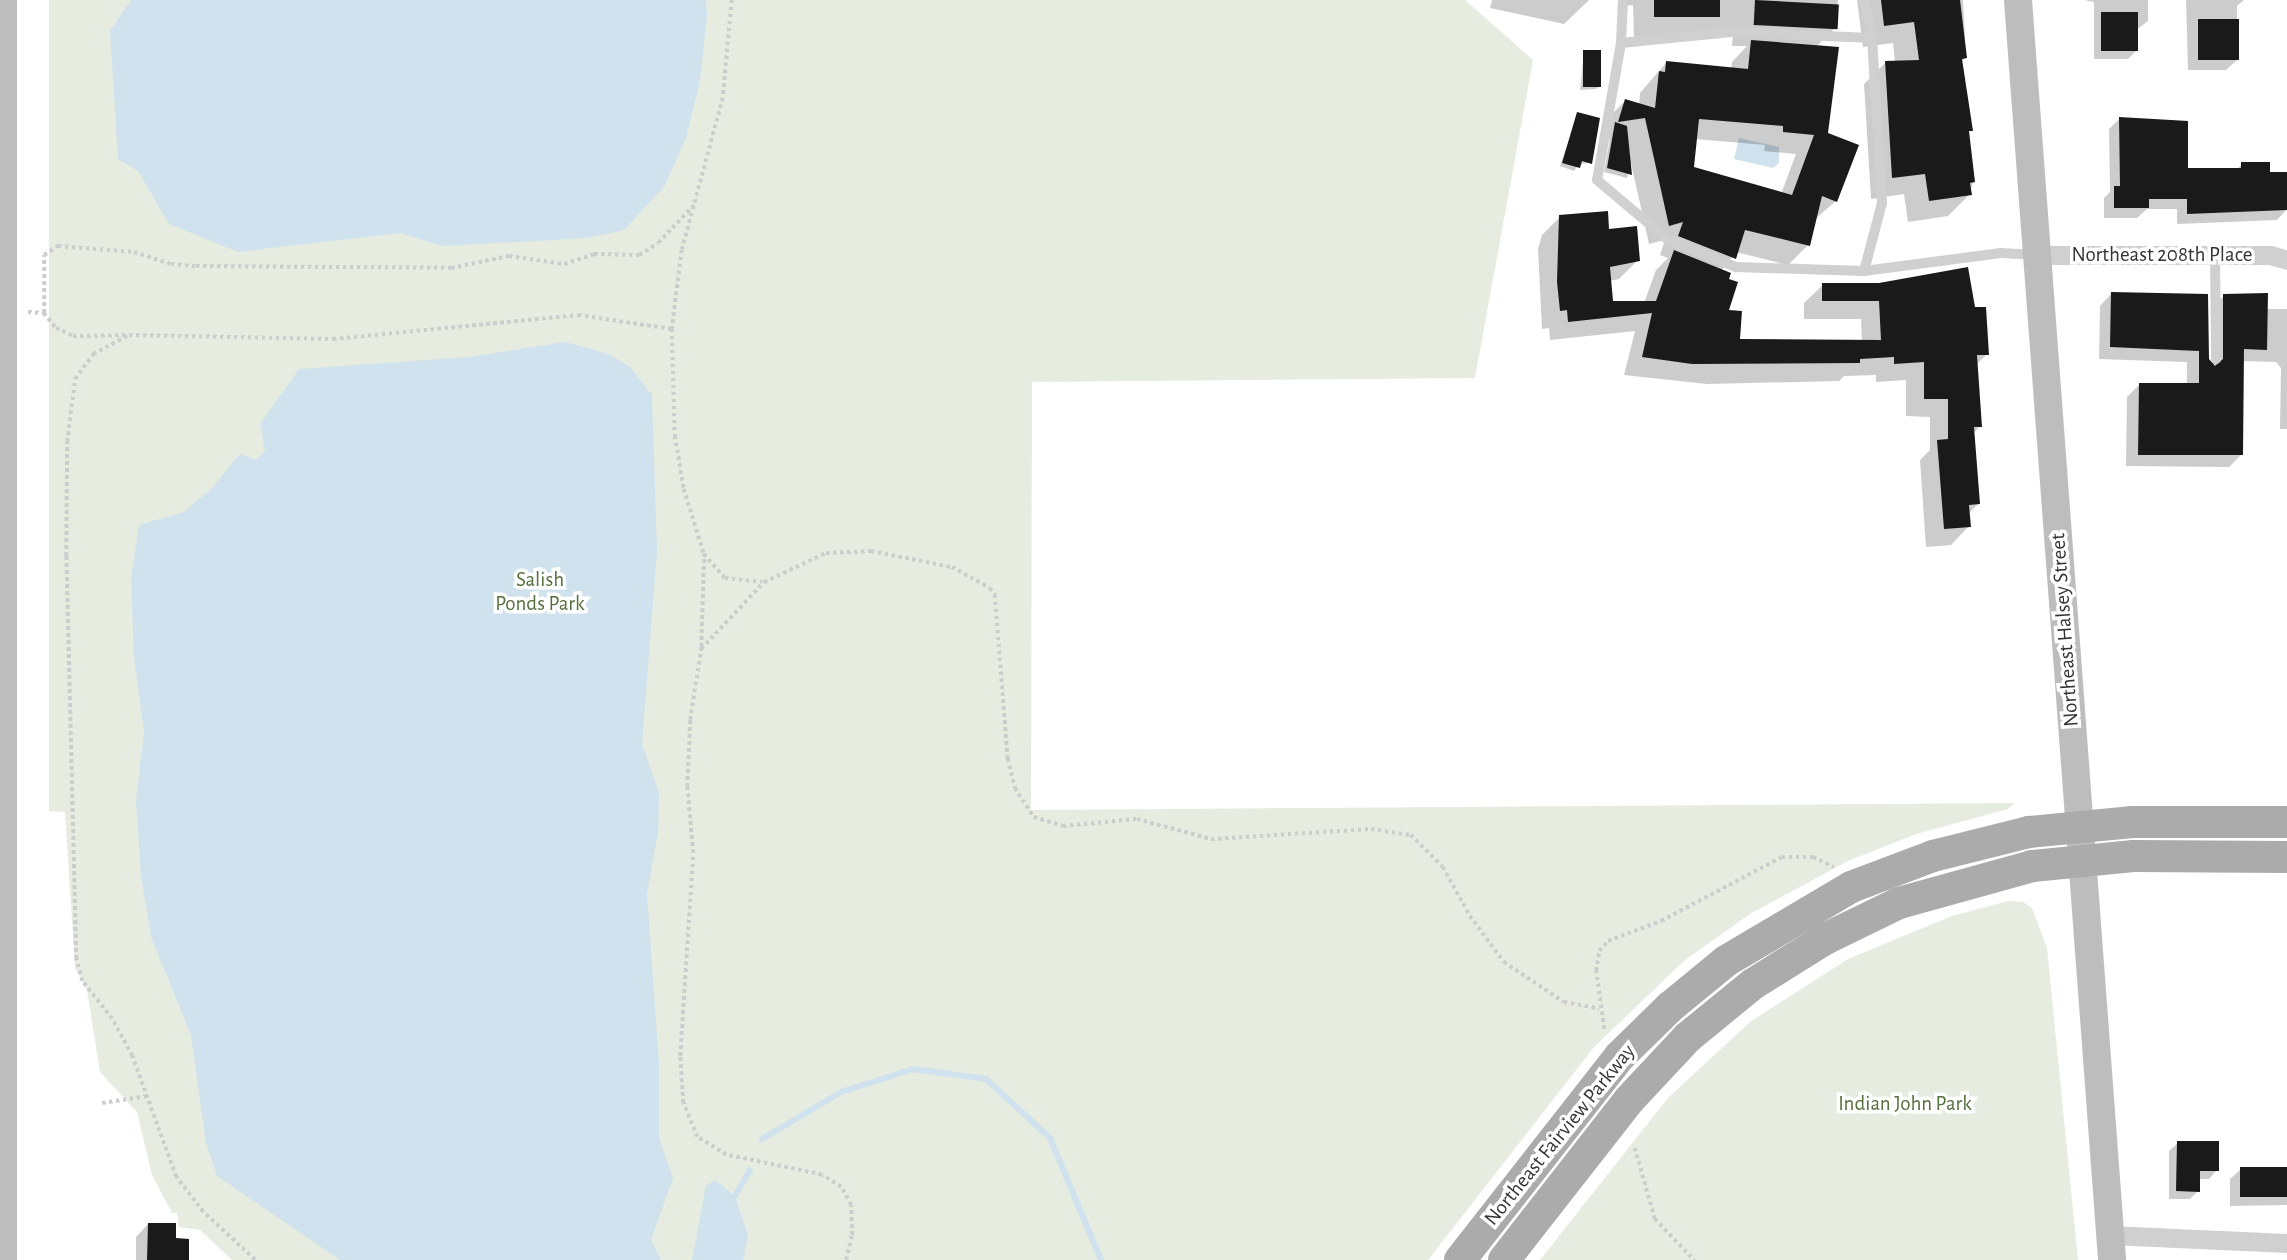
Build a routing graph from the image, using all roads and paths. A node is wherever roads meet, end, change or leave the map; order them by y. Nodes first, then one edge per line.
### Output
1 (3, 0) edge
2 (732, 0) edge
3 (1623, 0) edge
4 (1865, 0) edge
5 (2018, 0) edge
6 (1872, 38) junction
7 (1621, 43) junction
8 (694, 205) junction
9 (2037, 255) junction
10 (2215, 255) junction
11 (2287, 260) edge
12 (1864, 271) junction
13 (4, 311) junction
14 (44, 313) junction
15 (672, 329) junction
16 (129, 335) junction
17 (2216, 359) dead end
18 (705, 554) junction
19 (764, 582) junction
20 (701, 649) junction
21 (2287, 822) edge
22 (2080, 827) junction
23 (2287, 857) edge
24 (2082, 861) junction
25 (1851, 887) junction
26 (1599, 1008) junction
27 (1604, 1029) dead end
28 (147, 1096) junction
29 (102, 1103) dead end
30 (1635, 1148) dead end
31 (2287, 1243) edge
32 (2111, 1247) edge
33 (3, 1260) edge
34 (255, 1260) edge
35 (846, 1260) edge
36 (1460, 1260) edge
37 (1504, 1260) edge
38 (1694, 1260) edge

1 - 13 main road
2 - 8 path
3 - 7 lane
4 - 6 lane
5 - 9 main road, Northeast Halsey Street
6 - 7 lane
6 - 12 lane
7 - 12 lane
8 - 14 path
8 - 15 path
9 - 10 street, Northeast 208th Place
9 - 12 lane
9 - 22 main road, Northeast Halsey Street
10 - 11 street, Northeast 208th Place
10 - 17 lane
13 - 14 path
13 - 33 main road
14 - 16 path
15 - 16 path
15 - 18 path
16 - 28 path
18 - 19 path
18 - 20 path
19 - 20 path
19 - 26 path
20 - 35 path
21 - 22 main road, Northeast Fairview Parkway
22 - 24 main road, Northeast Halsey Street
22 - 25 main road, Northeast Fairview Parkway
23 - 24 main road, Northeast Fairview Parkway
24 - 32 main road, Northeast Halsey Street
24 - 37 main road, Northeast Fairview Parkway
25 - 26 path
25 - 36 main road, Northeast Fairview Parkway
26 - 27 path
28 - 29 path
28 - 34 path
30 - 38 path
31 - 32 street

